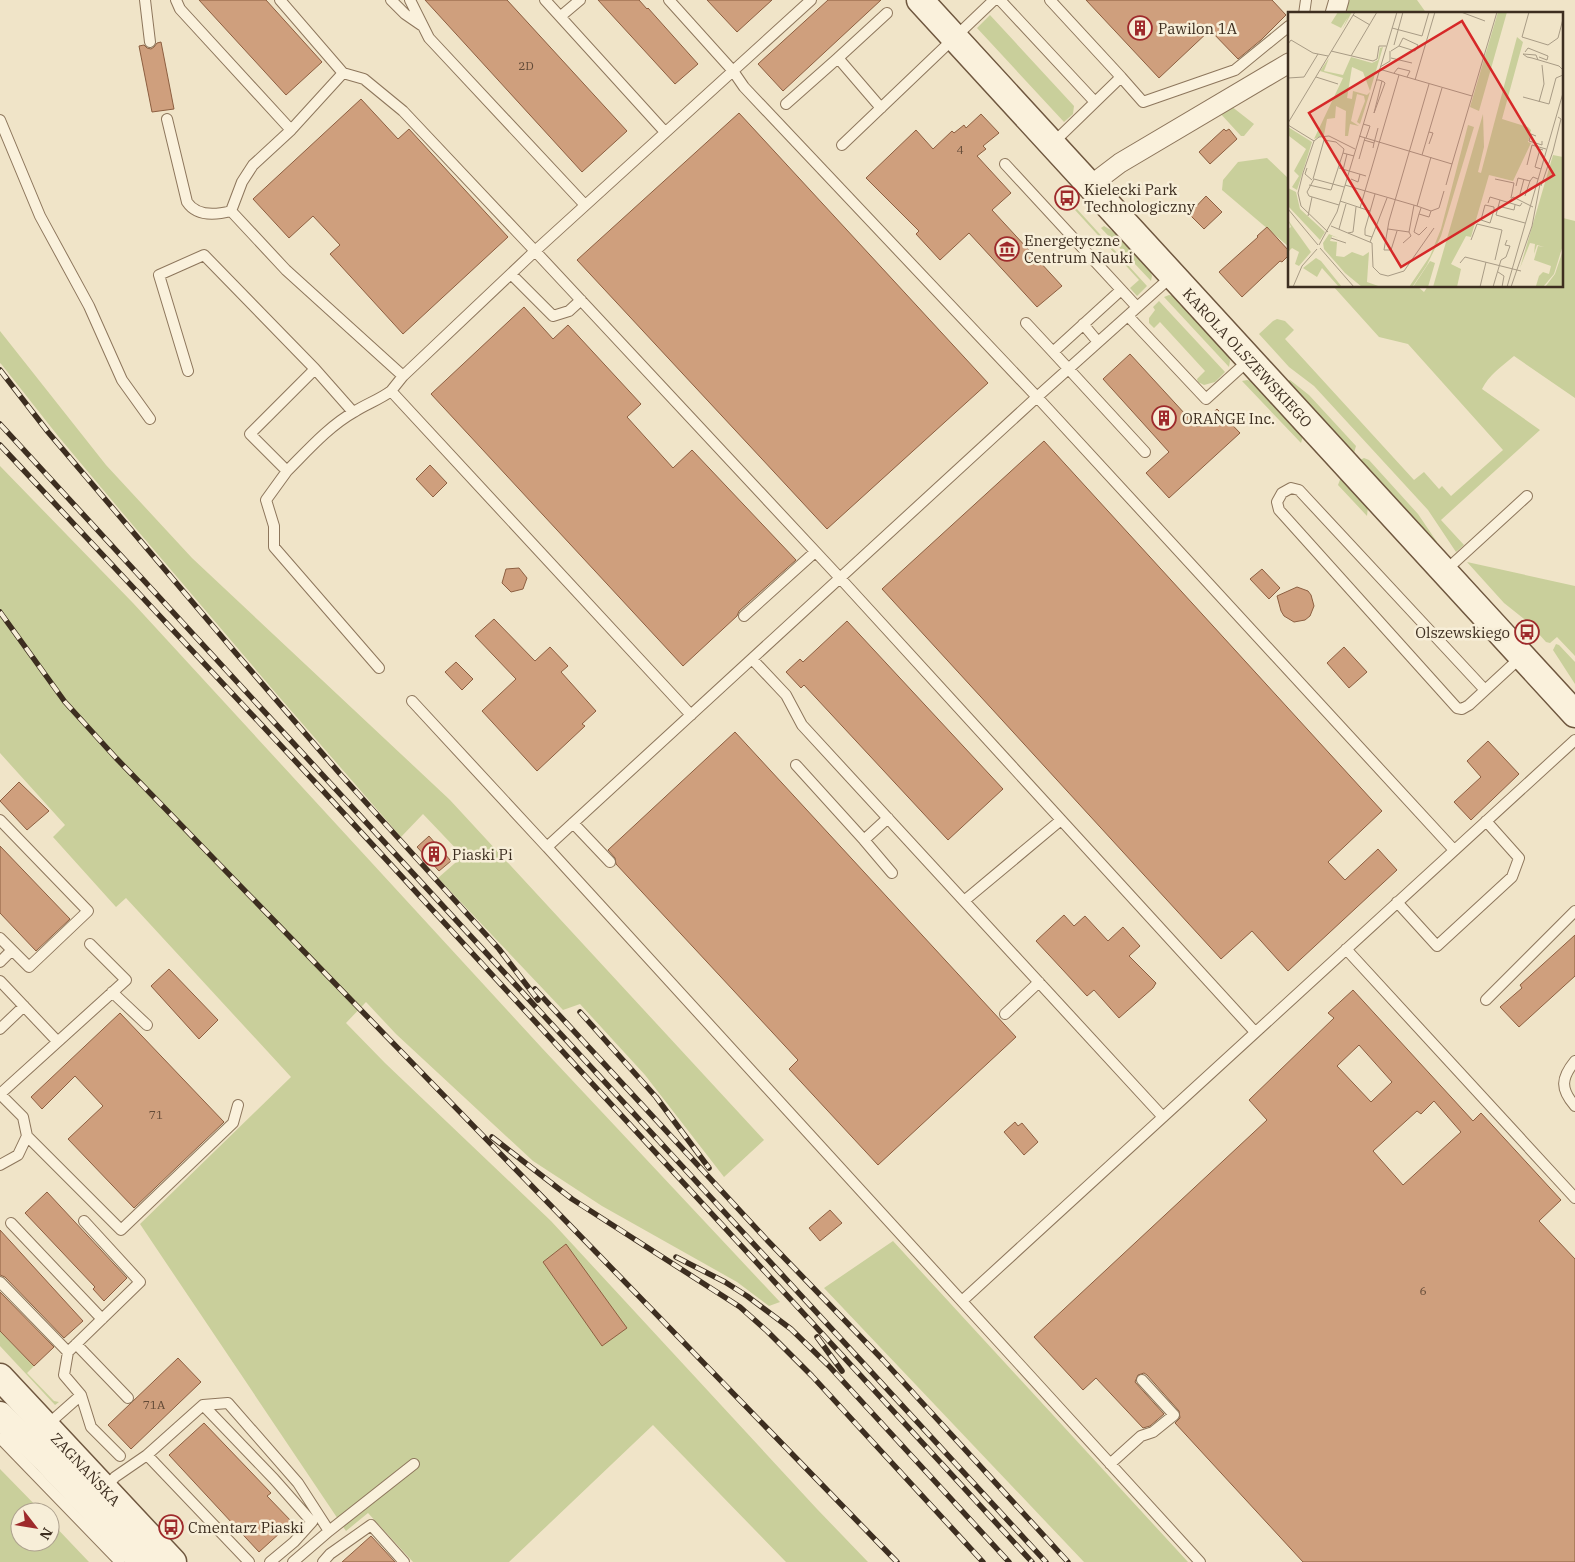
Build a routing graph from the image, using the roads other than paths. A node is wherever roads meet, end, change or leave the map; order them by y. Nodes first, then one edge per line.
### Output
1 (145, 0) edge
2 (176, 0) edge
3 (280, 0) edge
4 (392, 0) edge
5 (410, 0) edge
6 (545, 0) edge
7 (580, 0) edge
8 (669, 0) edge
9 (811, 0) edge
10 (920, 0) edge
11 (994, 0) edge
12 (1000, 0) edge
13 (1050, 0) edge
14 (886, 13) dead end
15 (561, 16) junction
16 (424, 27) junction
17 (1288, 27) edge
18 (955, 38) junction
19 (150, 42) dead end
20 (838, 58) junction
21 (1288, 64) edge
22 (733, 71) junction
23 (343, 73) junction
24 (1121, 77) junction
25 (1095, 102) junction
26 (786, 104) dead end
27 (881, 108) junction
28 (167, 119) dead end
29 (0, 120) edge
30 (291, 130) junction
31 (665, 132) junction
32 (1052, 143) junction
33 (842, 145) dead end
34 (1005, 164) dead end
35 (1091, 185) junction
36 (585, 205) junction
37 (231, 211) junction
38 (535, 251) junction
39 (511, 274) junction
40 (1173, 275) junction
41 (1121, 290) junction
42 (581, 300) junction
43 (1137, 308) junction
44 (1128, 316) junction
45 (1026, 323) dead end
46 (1083, 324) junction
47 (1098, 342) junction
48 (1053, 352) junction
49 (1250, 359) junction
50 (315, 369) junction
51 (1069, 369) junction
52 (188, 371) dead end
53 (403, 376) junction
54 (391, 391) junction
55 (1037, 397) junction
56 (353, 412) junction
57 (150, 419) dead end
58 (1145, 452) dead end
59 (288, 471) junction
60 (1527, 496) dead end
61 (815, 552) junction
62 (1444, 572) junction
63 (840, 578) junction
64 (744, 616) dead end
65 (1522, 657) junction
66 (752, 659) junction
67 (379, 668) dead end
68 (1485, 690) junction
69 (412, 701) dead end
70 (1575, 714) edge
71 (690, 716) junction
72 (1575, 740) edge
73 (796, 765) dead end
74 (888, 818) junction
75 (0, 820) edge
76 (1061, 820) junction
77 (1486, 821) junction
78 (573, 823) junction
79 (864, 840) junction
80 (547, 847) junction
81 (1454, 850) junction
82 (610, 862) dead end
83 (892, 873) dead end
84 (964, 901) junction
85 (1398, 902) junction
86 (1575, 911) edge
87 (0, 938) edge
88 (90, 944) dead end
89 (12, 950) junction
90 (1346, 950) junction
91 (0, 962) edge
92 (0, 981) edge
93 (1039, 982) junction
94 (112, 992) junction
95 (1486, 1000) dead end
96 (24, 1006) junction
97 (1005, 1014) dead end
98 (147, 1025) dead end
99 (0, 1028) edge
100 (1255, 1032) junction
101 (57, 1041) junction
102 (1575, 1061) edge
103 (0, 1094) edge
104 (238, 1105) dead end
105 (1575, 1106) edge
106 (1163, 1117) junction
107 (27, 1136) junction
108 (0, 1165) edge
109 (1575, 1198) edge
110 (84, 1221) dead end
111 (12, 1223) dead end
112 (0, 1282) edge
113 (962, 1301) junction
114 (102, 1319) junction
115 (76, 1344) junction
116 (68, 1352) junction
117 (0, 1377) edge
118 (1142, 1380) dead end
119 (81, 1395) junction
120 (128, 1398) dead end
121 (204, 1405) junction
122 (0, 1415) edge
123 (46, 1426) junction
124 (0, 1438) edge
125 (147, 1454) junction
126 (120, 1456) dead end
127 (414, 1464) dead end
128 (1110, 1464) junction
129 (104, 1488) junction
130 (316, 1519) junction
131 (329, 1531) junction
132 (120, 1562) edge
133 (143, 1562) edge
134 (173, 1562) edge
135 (249, 1562) edge
136 (270, 1562) edge
137 (293, 1562) edge
138 (323, 1562) edge
139 (404, 1562) edge
140 (1200, 1562) edge

1 - 19 lane
2 - 30 lane
3 - 23 lane
4 - 16 lane
5 - 16 lane
6 - 15 lane
7 - 15 lane
8 - 22 lane
9 - 22 lane
10 - 18 street, KAROLA OLSZEWSKIEGO
11 - 18 lane
12 - 25 lane
13 - 24 lane
14 - 20 lane
15 - 31 lane
16 - 36 lane
17 - 24 lane
18 - 27 lane
18 - 32 street, KAROLA OLSZEWSKIEGO
20 - 26 lane
20 - 27 lane
21 - 35 street
22 - 31 lane
22 - 55 lane
23 - 30 lane
23 - 38 lane
24 - 25 lane
25 - 32 lane
27 - 33 lane
28 - 37 lane
29 - 57 lane
30 - 37 lane
31 - 36 lane
32 - 35 street, KAROLA OLSZEWSKIEGO
34 - 41 lane
35 - 40 street, KAROLA OLSZEWSKIEGO
36 - 38 lane
37 - 53 lane
38 - 39 lane
38 - 42 lane
39 - 42 lane
39 - 53 lane
40 - 43 lane
40 - 49 street, KAROLA OLSZEWSKIEGO
41 - 43 lane
41 - 46 lane
42 - 61 lane
43 - 44 lane
44 - 47 lane
44 - 49 lane
45 - 48 lane
46 - 47 lane
46 - 48 lane
47 - 51 lane
48 - 51 lane
49 - 62 street, KAROLA OLSZEWSKIEGO
50 - 52 lane
50 - 56 lane
50 - 59 lane
51 - 55 lane
51 - 58 lane
53 - 54 lane
54 - 56 lane
54 - 71 lane
55 - 63 lane
55 - 81 lane
56 - 59 lane
59 - 67 lane
60 - 62 lane
61 - 63 lane
61 - 64 lane
62 - 65 street, KAROLA OLSZEWSKIEGO
63 - 66 lane
63 - 76 lane
65 - 68 lane
65 - 70 street, KAROLA OLSZEWSKIEGO
66 - 71 lane
66 - 74 lane
68 - 68 lane
69 - 80 lane
71 - 78 lane
72 - 77 lane
73 - 79 lane
74 - 79 lane
74 - 84 lane
75 - 89 lane
76 - 84 lane
76 - 100 lane
77 - 81 lane
77 - 85 lane
78 - 80 lane
78 - 82 lane
79 - 83 lane
80 - 113 lane
81 - 85 lane
84 - 93 lane
85 - 90 lane
86 - 95 lane
87 - 89 lane
88 - 94 lane
89 - 91 lane
90 - 100 lane
90 - 109 lane
92 - 96 lane
93 - 97 lane
93 - 106 lane
94 - 98 lane
94 - 101 lane
96 - 99 lane
96 - 101 lane
100 - 106 lane
101 - 103 lane
102 - 105 lane
103 - 107 lane
104 - 107 lane
106 - 113 lane
107 - 108 lane
110 - 114 lane
111 - 114 lane
112 - 116 lane
113 - 128 lane
114 - 115 lane
115 - 116 lane
115 - 120 lane
116 - 119 lane
117 - 123 street, ZAGNAŃSKA
118 - 128 lane
119 - 123 lane
119 - 126 lane
121 - 125 lane
121 - 130 lane
121 - 130 lane
122 - 133 street, ZAGNAŃSKA
123 - 129 street, ZAGNAŃSKA
124 - 132 lane
125 - 129 lane
125 - 135 lane
127 - 131 lane
128 - 140 lane
129 - 134 street, ZAGNAŃSKA
130 - 131 lane
130 - 136 lane
131 - 137 lane
138 - 139 lane

